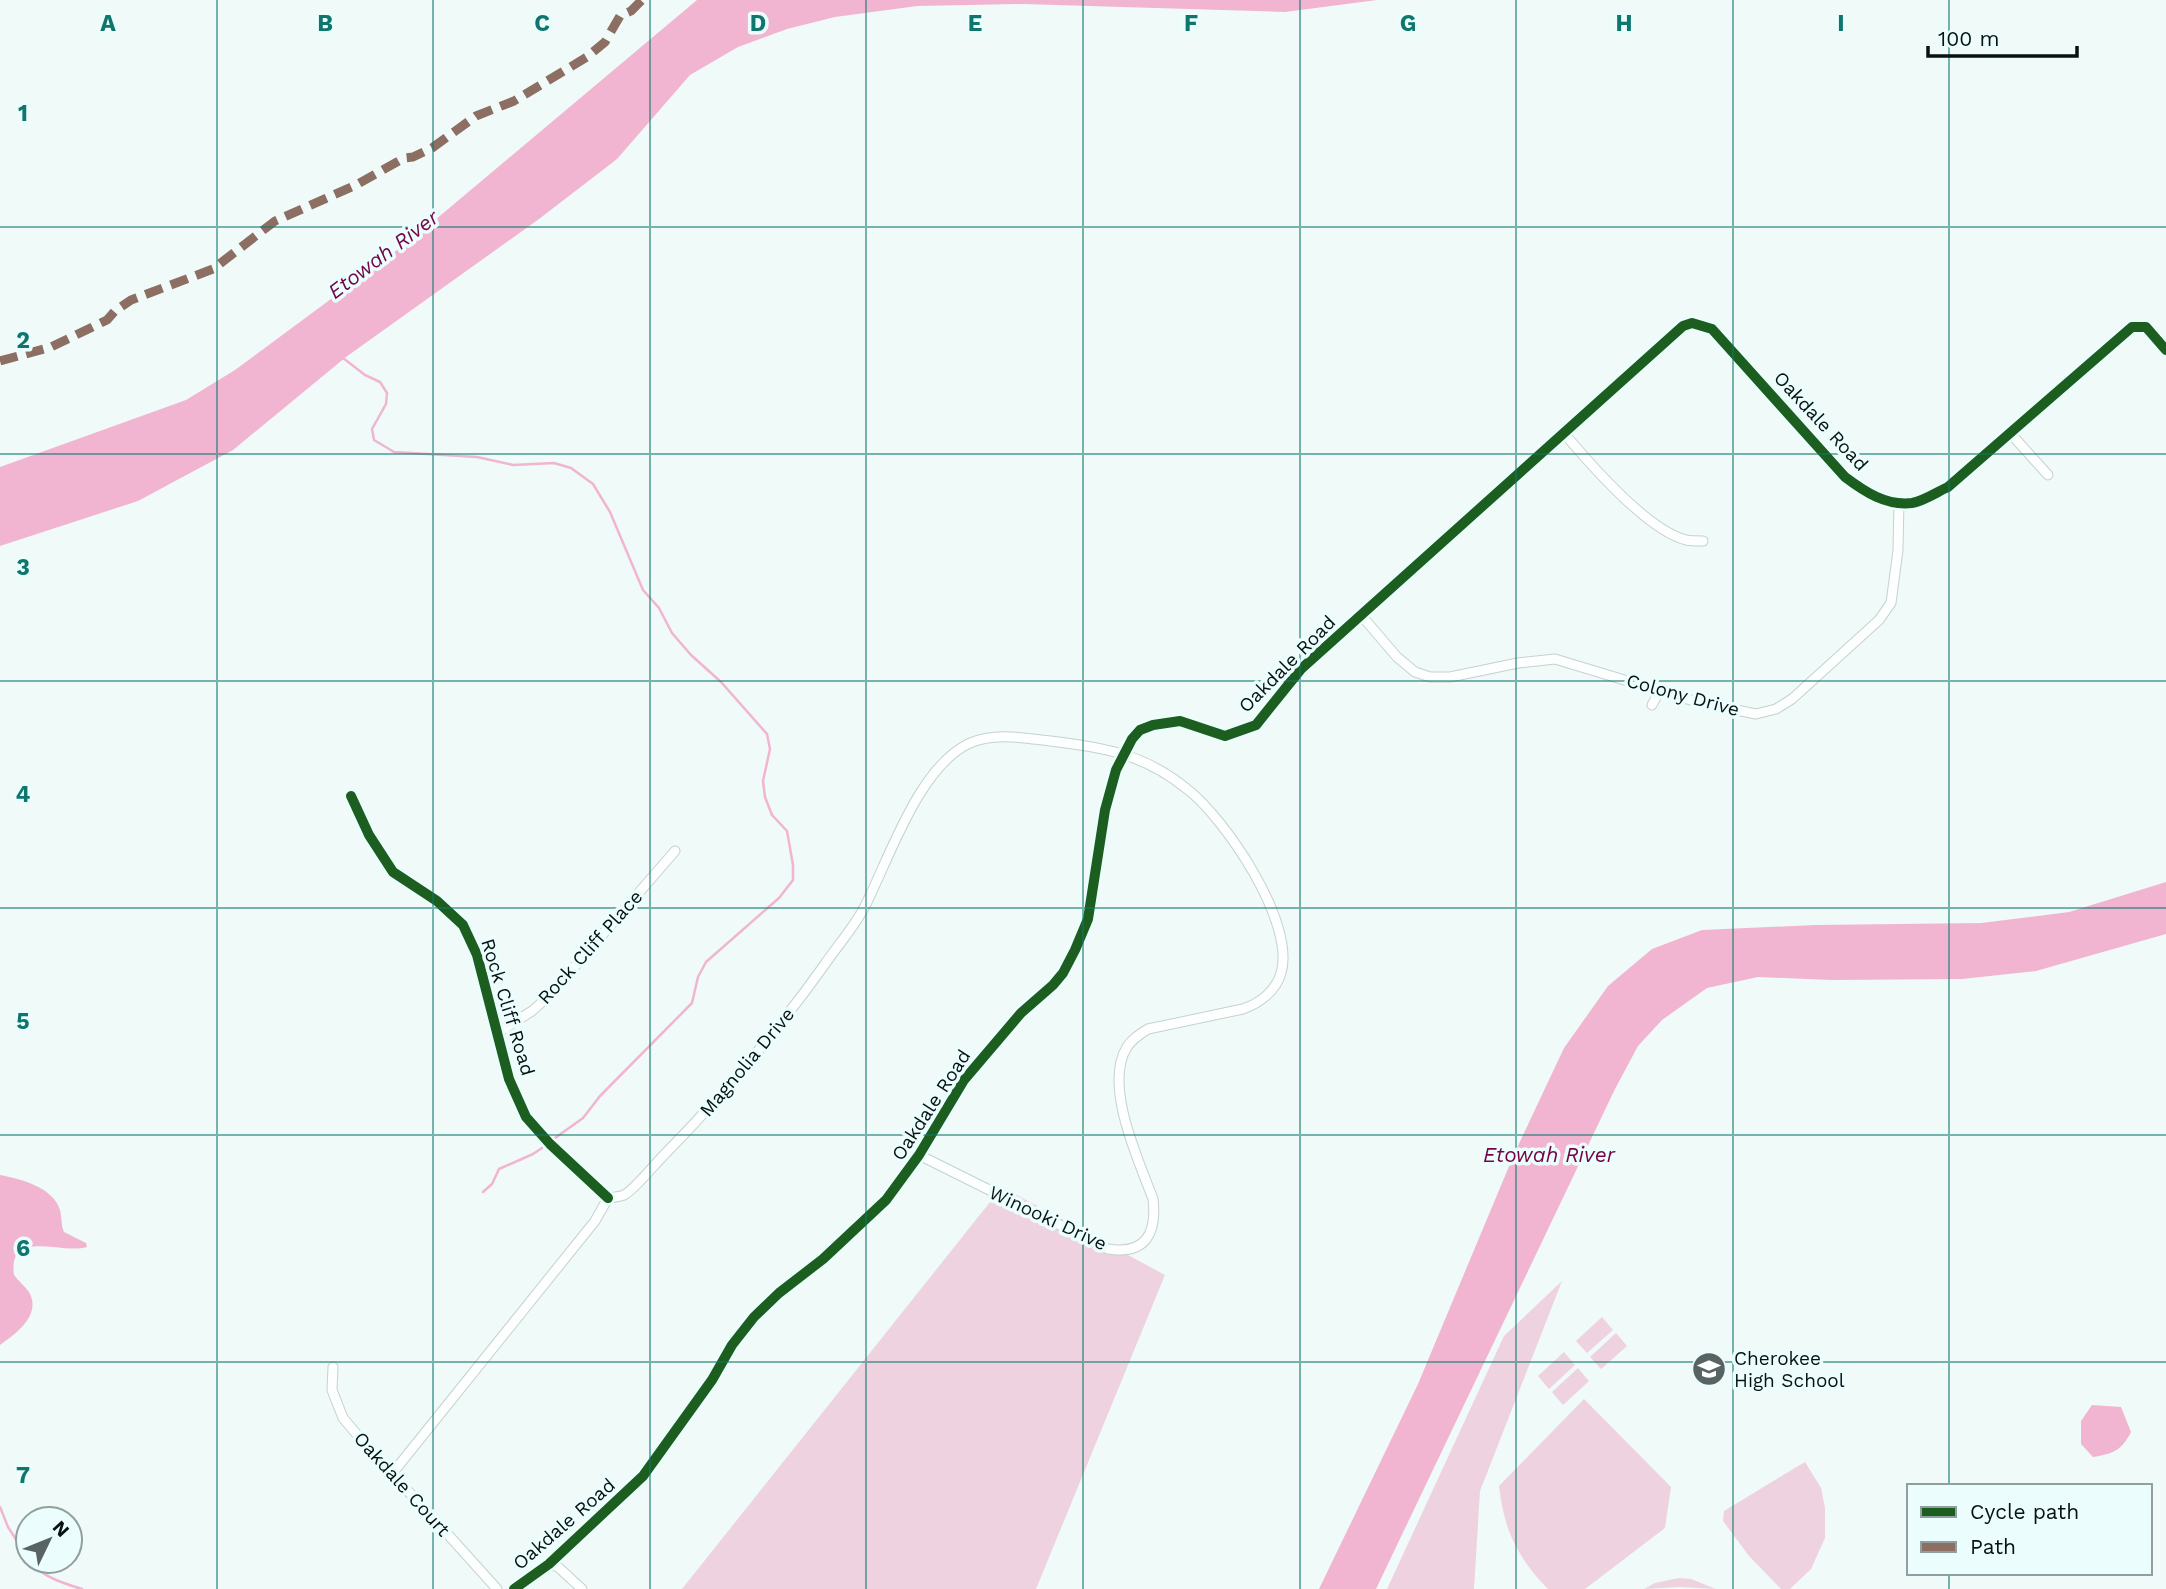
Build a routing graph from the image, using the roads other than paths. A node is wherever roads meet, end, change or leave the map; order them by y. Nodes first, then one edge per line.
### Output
1 (2166, 350) edge
2 (1563, 432) junction
3 (2011, 434) junction
4 (2048, 475) dead end
5 (1899, 502) junction
6 (1703, 541) dead end
7 (1362, 615) junction
8 (1660, 690) junction
9 (1653, 705) dead end
10 (1125, 753) junction
11 (351, 796) dead end
12 (675, 851) dead end
13 (497, 1033) junction
14 (919, 1155) junction
15 (608, 1198) junction
16 (333, 1367) dead end
17 (391, 1475) junction
18 (549, 1564) junction
19 (497, 1589) edge
20 (514, 1589) edge
21 (582, 1589) edge

1 - 3 street, Oakdale Road
2 - 5 street, Oakdale Road
2 - 6 street
2 - 7 street, Oakdale Road
3 - 4 street
3 - 5 street, Oakdale Road
5 - 8 street, Colony Drive
7 - 8 street, Colony Drive
7 - 10 street, Oakdale Road
8 - 9 street
10 - 14 street, Oakdale Road
10 - 14 street, Winooki Drive
10 - 15 street, Magnolia Drive
11 - 13 street, Rock Cliff Road
12 - 13 street, Rock Cliff Place
13 - 15 street, Rock Cliff Road
14 - 18 street, Oakdale Road
15 - 17 street
16 - 17 street, Oakdale Court
17 - 19 street, Oakdale Court
18 - 20 street, Oakdale Road
18 - 21 street

